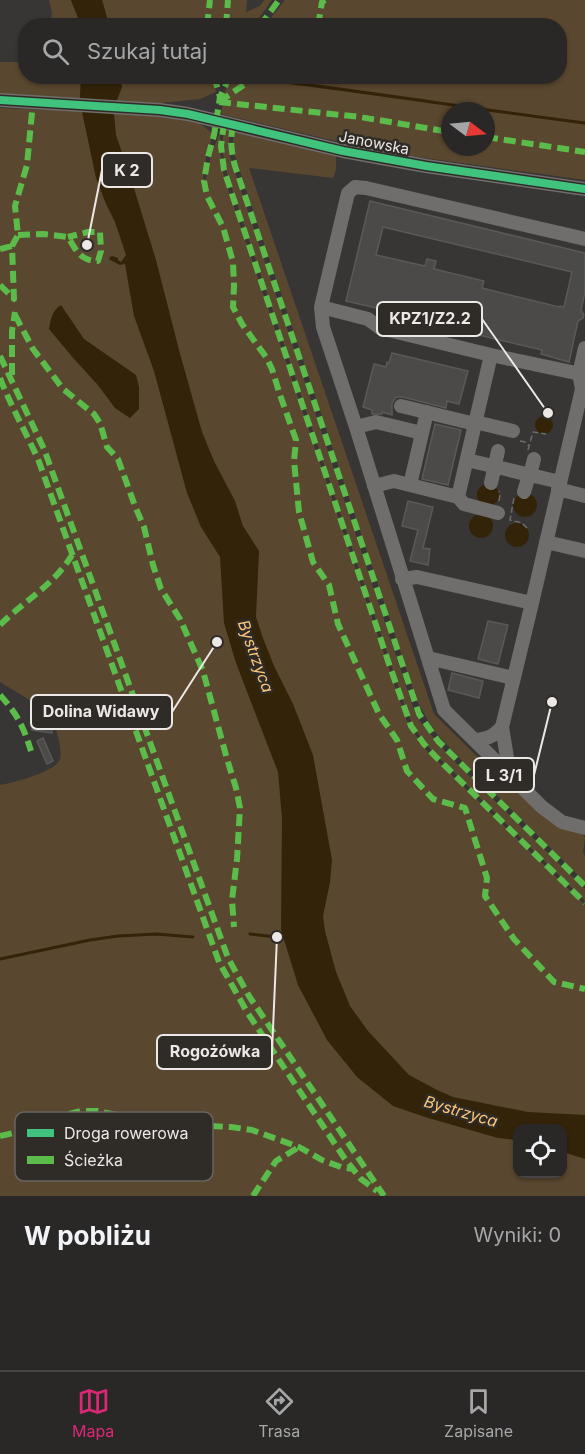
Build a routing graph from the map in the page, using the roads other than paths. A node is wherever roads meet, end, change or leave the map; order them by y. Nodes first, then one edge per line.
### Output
1 (0, 100) edge
2 (585, 189) edge
3 (585, 239) edge
4 (321, 307) junction
5 (585, 348) edge
6 (491, 355) junction
7 (582, 375) edge
8 (401, 406) dead end
9 (427, 412) junction
10 (475, 423) junction
11 (356, 427) junction
12 (579, 431) edge
13 (422, 433) junction
14 (515, 436) road end
15 (498, 451) dead end
16 (531, 453) road end
17 (466, 460) junction
18 (494, 467) junction
19 (529, 475) junction
20 (491, 483) dead end
21 (410, 485) junction
22 (374, 486) junction
23 (559, 486) junction
24 (524, 492) road end
25 (585, 496) edge
26 (458, 497) junction
27 (498, 513) dead end
28 (546, 542) junction
29 (585, 551) edge
30 (402, 579) junction
31 (532, 603) junction
32 (428, 658) junction
33 (513, 678) junction
34 (502, 727) junction
35 (474, 740) junction
36 (510, 777) junction
37 (585, 828) edge

1 - 2 street, Janowska
3 - 4 street
4 - 6 street
4 - 11 street
5 - 7 street
6 - 7 street
6 - 10 street
7 - 12 street
8 - 9 street
9 - 10 street
9 - 13 street
10 - 14 street
10 - 17 street
11 - 13 street
11 - 22 street
12 - 23 street
13 - 21 street
15 - 18 street
16 - 19 street
17 - 18 street
17 - 26 street
18 - 19 street
18 - 20 street
19 - 23 street
19 - 24 street
21 - 22 street
21 - 26 street
22 - 30 street
23 - 25 street
23 - 28 street
26 - 27 street
28 - 29 street
28 - 31 street
30 - 31 street
30 - 32 street
31 - 33 street
32 - 33 street
32 - 35 street
33 - 34 street
34 - 35 street
34 - 36 street
35 - 36 street
36 - 37 street

